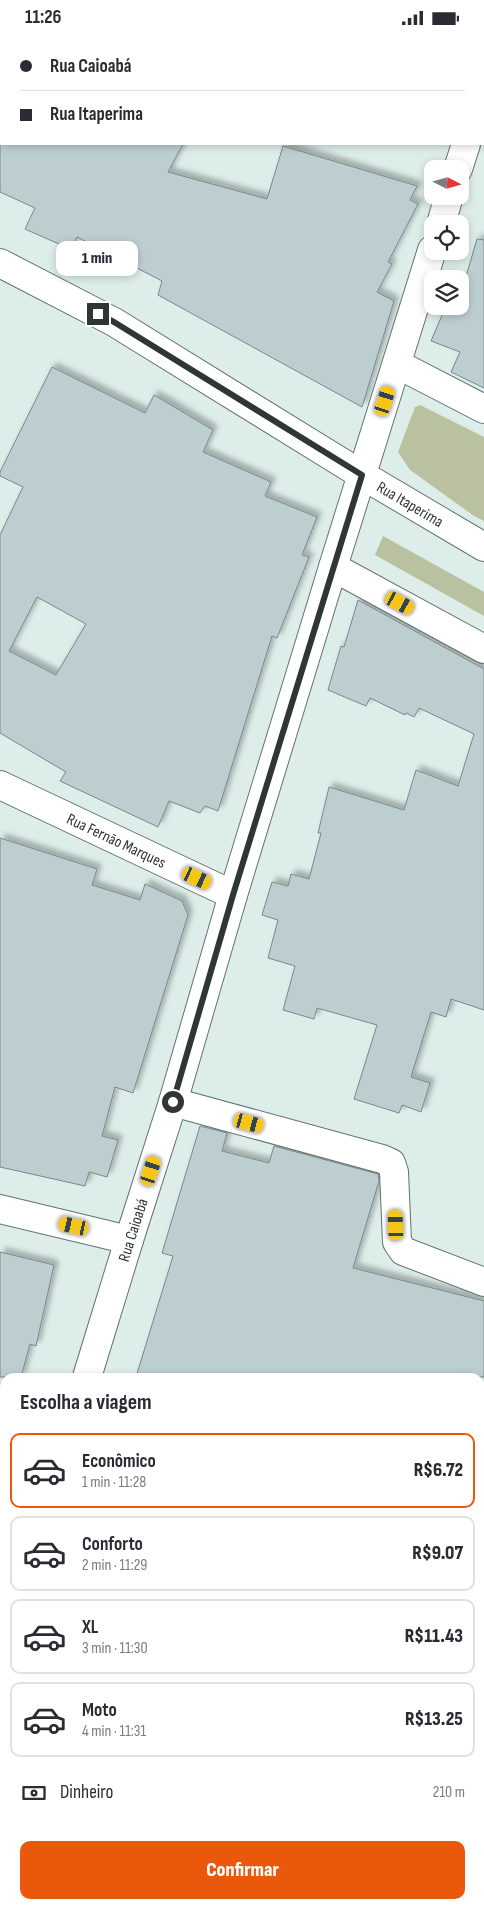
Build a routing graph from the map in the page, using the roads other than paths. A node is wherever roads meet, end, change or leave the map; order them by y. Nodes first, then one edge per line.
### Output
1 (466, 145) edge
2 (461, 160) edge
3 (429, 260) edge
4 (0, 263) edge
5 (397, 364) junction
6 (484, 409) edge
7 (362, 475) junction
8 (484, 547) edge
9 (333, 567) junction
10 (484, 649) edge
11 (0, 785) edge
12 (233, 895) junction
13 (173, 1102) junction
14 (0, 1209) edge
15 (129, 1239) junction
16 (484, 1282) edge
17 (88, 1373) edge

1 - 2 street
3 - 5 street, Rua Caioabá
4 - 7 street, Rua Itaperima
5 - 6 street
5 - 7 street, Rua Caioabá
7 - 8 street, Rua Itaperima
7 - 9 street, Rua Caioabá
9 - 10 street
9 - 12 street, Rua Caioabá
11 - 12 street, Rua Fernão Marques
12 - 13 street, Rua Caioabá
13 - 15 street, Rua Caioabá
13 - 16 street
14 - 15 street
15 - 17 street, Rua Caioabá

